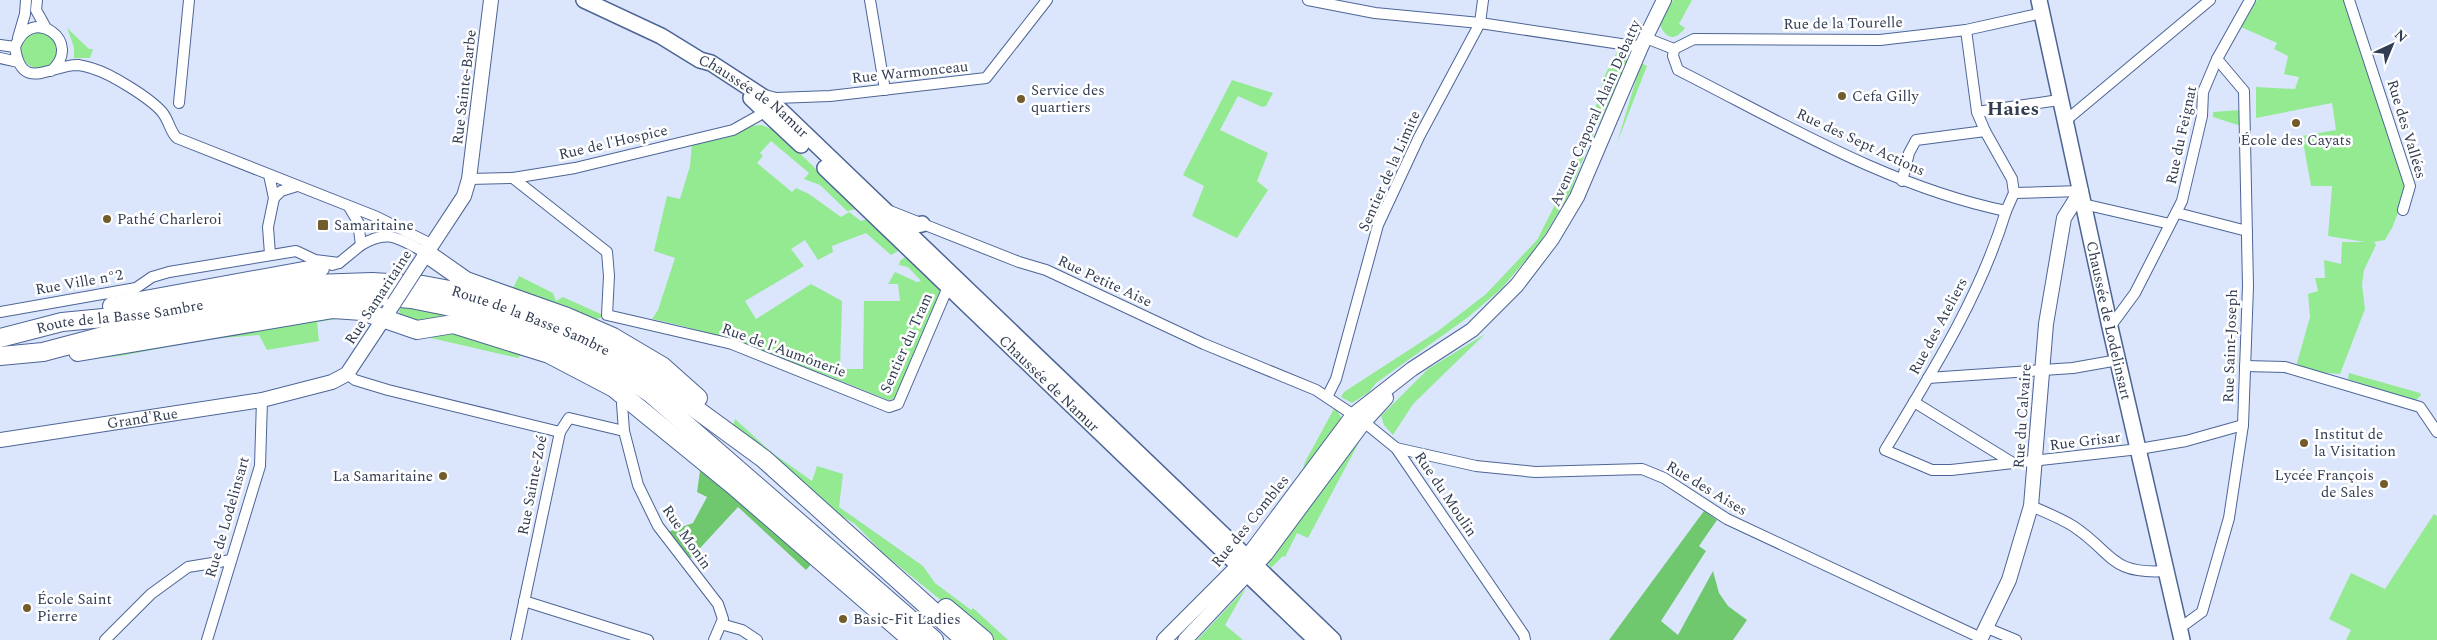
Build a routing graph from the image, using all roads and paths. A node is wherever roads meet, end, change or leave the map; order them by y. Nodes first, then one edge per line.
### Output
1 (26, 0) edge
2 (37, 0) edge
3 (189, 0) edge
4 (491, 0) edge
5 (584, 0) edge
6 (870, 0) edge
7 (1047, 0) edge
8 (1308, 0) edge
9 (1484, 0) edge
10 (1664, 0) edge
11 (2210, 0) edge
12 (2250, 0) edge
13 (2349, 0) edge
14 (2040, 6) edge
15 (1480, 23) junction
16 (46, 28) junction
17 (1966, 30) junction
18 (16, 43) junction
19 (1643, 43) junction
20 (0, 45) edge
21 (1674, 49) junction
22 (0, 58) edge
23 (2217, 59) junction
24 (700, 60) junction
25 (18, 62) junction
26 (51, 71) junction
27 (885, 90) junction
28 (2060, 100) junction
29 (179, 103) dead end
30 (777, 106) junction
31 (1977, 112) junction
32 (2064, 122) junction
33 (1986, 131) junction
34 (269, 175) junction
35 (513, 178) junction
36 (470, 179) junction
37 (1902, 180) junction
38 (297, 186) junction
39 (858, 193) junction
40 (2014, 193) junction
41 (274, 198) junction
42 (2082, 198) junction
43 (878, 205) junction
44 (349, 207) junction
45 (2402, 210) dead end
46 (2006, 211) junction
47 (2176, 213) junction
48 (922, 224) junction
49 (2170, 224) junction
50 (902, 228) junction
51 (2247, 231) junction
52 (361, 245) junction
53 (429, 249) junction
54 (270, 254) junction
55 (339, 263) junction
56 (320, 268) joint
57 (948, 287) junction
58 (0, 312) edge
59 (384, 320) junction
60 (62, 322) junction
61 (2110, 328) junction
62 (0, 338) edge
63 (42, 352) junction
64 (0, 356) edge
65 (2118, 360) junction
66 (2245, 366) junction
67 (2042, 371) junction
68 (347, 374) junction
69 (1928, 378) junction
70 (1316, 390) joint
71 (1327, 397) junction
72 (262, 400) junction
73 (1914, 402) junction
74 (622, 404) dead end
75 (889, 407) joint
76 (678, 416) junction
77 (1358, 419) junction
78 (2243, 425) junction
79 (624, 431) junction
80 (560, 432) junction
81 (2437, 432) edge
82 (736, 437) junction
83 (0, 440) edge
84 (1396, 448) junction
85 (2139, 449) junction
86 (1885, 450) joint
87 (1128, 459) junction
88 (2034, 462) junction
89 (2013, 463) junction
90 (729, 481) junction
91 (807, 498) junction
92 (2031, 506) junction
93 (769, 516) junction
94 (1206, 519) junction
95 (834, 556) junction
96 (231, 560) junction
97 (1247, 565) junction
98 (2167, 571) junction
99 (524, 601) junction
100 (721, 624) junction
101 (2181, 634) edge
102 (1982, 635) edge
103 (105, 640) edge
104 (206, 640) edge
105 (516, 640) edge
106 (648, 640) edge
107 (714, 640) edge
108 (757, 640) edge
109 (912, 640) edge
110 (934, 640) edge
111 (965, 640) edge
112 (984, 640) edge
113 (1164, 640) edge
114 (1185, 640) edge
115 (1316, 640) edge
116 (1333, 640) edge
117 (1525, 640) edge
118 (2016, 640) edge

1 - 18 street
2 - 16 street
3 - 29 street
4 - 36 main road, Rue Sainte-Barbe
5 - 24 main road
6 - 27 street
7 - 27 street, Rue Warmonceau
8 - 15 street
9 - 15 street, Sentier de la Limite
10 - 19 main road, Avenue Caporal Alain Debatty
11 - 32 street
12 - 23 street, Rue du Feignat
13 - 45 street, Rue des Vallées
14 - 17 street, Rue de la Tourelle
14 - 28 main road, Chaussée de Lodelinsart
15 - 19 street
15 - 71 street, Sentier de la Limite
16 - 18 street
16 - 26 street
17 - 21 street, Rue de la Tourelle
17 - 31 street
18 - 20 street
18 - 25 street
19 - 21 street
19 - 77 main road, Avenue Caporal Alain Debatty
21 - 37 street, Rue des Sept Actions
22 - 25 street
23 - 47 street, Rue du Feignat
23 - 51 street, Rue Saint-Joseph
24 - 30 main road, Chaussée de Namur
24 - 30 main road, Chaussée de Namur
25 - 26 street
26 - 34 street
27 - 30 street, Rue Warmonceau
28 - 31 street
28 - 32 main road, Chaussée de Lodelinsart
30 - 35 street, Rue de l'Hospice
30 - 39 main road, Chaussée de Namur
31 - 33 street
32 - 42 main road, Chaussée de Lodelinsart
33 - 37 street
33 - 40 street
34 - 38 street
34 - 41 street
35 - 36 street, Rue de l'Hospice
35 - 75 street, Rue de l'Aumônerie
36 - 53 main road, Rue Samaritaine
37 - 46 street, Rue des Sept Actions
38 - 41 street
38 - 44 street
39 - 43 main road, Chaussée de Namur
39 - 50 main road, Chaussée de Namur
39 - 57 main road, Chaussée de Namur
40 - 42 street
40 - 46 street
41 - 54 street
42 - 49 street
42 - 61 main road, Chaussée de Lodelinsart
42 - 67 main road, Rue du Calvaire
43 - 48 street, Rue Petite Aise
43 - 50 main road, Chaussée de Namur
44 - 52 street
44 - 53 street
46 - 69 street, Rue des Ateliers
47 - 49 street, Rue du Feignat
47 - 51 street
48 - 50 main road
48 - 70 street, Rue Petite Aise
49 - 61 street, Rue du Feignat
50 - 94 main road, Chaussée de Namur
51 - 66 street, Rue Saint-Joseph
52 - 53 street
52 - 55 street
53 - 59 main road, Rue Samaritaine, bridge
53 - 82 highway
54 - 55 street, Rue Ville n°2
54 - 58 street, Rue Ville n°2
55 - 56 street
56 - 60 highway
57 - 75 street, Sentier du Tram
57 - 87 main road, Chaussée de Namur
59 - 63 highway
59 - 68 main road, Rue Samaritaine
59 - 90 highway
60 - 62 highway, Route de la Basse Sambre
60 - 82 highway, Route de la Basse Sambre
61 - 65 main road, Chaussée de Lodelinsart
63 - 64 highway, Route de la Basse Sambre
63 - 76 highway, Route de la Basse Sambre
65 - 67 street
65 - 85 main road, Chaussée de Lodelinsart
66 - 78 street, Rue Saint-Joseph
66 - 81 street
67 - 69 street
67 - 88 main road, Rue du Calvaire
68 - 72 main road, Grand'Rue
68 - 80 street, Rue Sainte-Zoé
69 - 73 street, Rue des Ateliers
70 - 71 street, Rue du Moulin
71 - 77 street, Rue du Moulin
72 - 83 main road, Grand'Rue
72 - 96 street, Rue de Lodelinsart
73 - 86 street, Rue des Ateliers
73 - 89 street
74 - 79 street, Rue Monin
76 - 90 highway
76 - 95 highway, Route de la Basse Sambre
77 - 84 street, Rue du Moulin
77 - 97 main road, Rue des Combles
78 - 85 street, Rue Grisar
78 - 101 street, Rue Saint-Joseph
79 - 80 street
79 - 100 street, Rue Monin
80 - 99 street, Rue Sainte-Zoé
82 - 91 highway, Route de la Basse Sambre
84 - 102 street, Rue des Aises
84 - 117 street, Rue du Moulin
85 - 88 street, Rue Grisar
85 - 98 main road, Chaussée de Lodelinsart
86 - 89 street, Rue Grisar
87 - 94 main road
87 - 97 main road, Chaussée de Namur
88 - 89 street, Rue Grisar
88 - 92 main road, Rue du Calvaire
90 - 93 highway
91 - 111 highway, Route de la Basse Sambre
91 - 112 highway
92 - 98 street
92 - 102 main road, Rue du Calvaire
93 - 95 highway
93 - 109 highway
94 - 97 main road, Chaussée de Namur
95 - 110 highway, Route de la Basse Sambre
96 - 103 street
96 - 104 street, Rue de Lodelinsart
97 - 113 main road, Rue des Combles
97 - 114 main road, Rue des Combles
97 - 115 main road
97 - 116 main road
98 - 101 main road, Chaussée de Lodelinsart
99 - 105 street, Rue Sainte-Zoé
99 - 106 street
100 - 107 street
100 - 108 street
102 - 118 street, Rue des Aises

